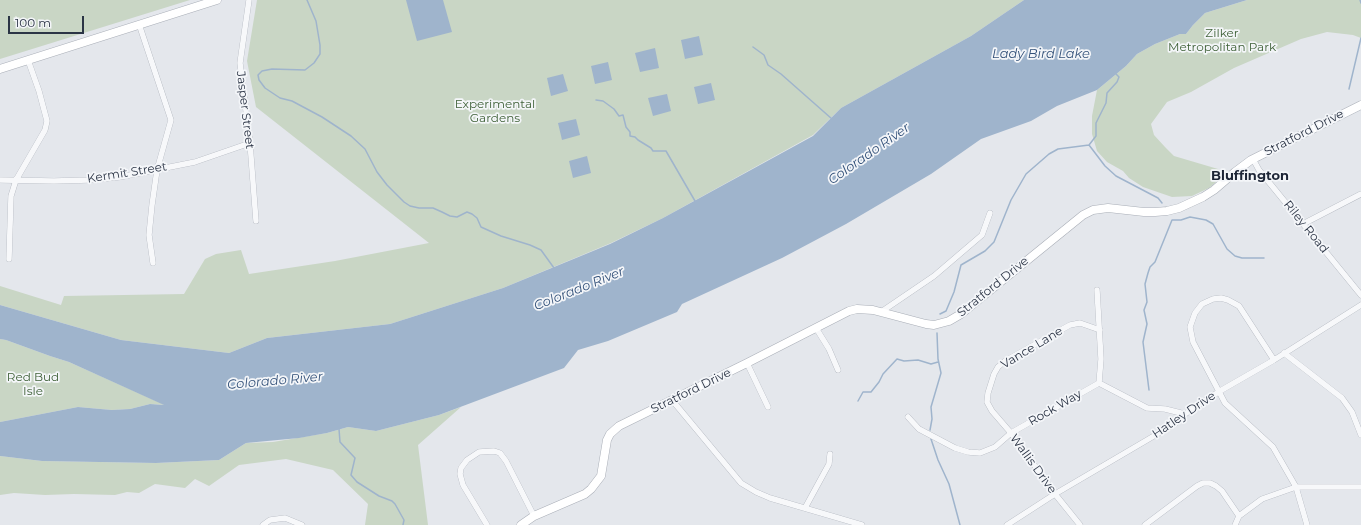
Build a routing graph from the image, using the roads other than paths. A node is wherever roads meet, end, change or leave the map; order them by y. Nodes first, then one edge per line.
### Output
1 (217, 0) edge
2 (249, 0) edge
3 (140, 24) junction
4 (28, 60) junction
5 (0, 69) edge
6 (1361, 105) edge
7 (250, 143) junction
8 (1253, 159) junction
9 (157, 170) junction
10 (0, 180) edge
11 (16, 180) junction
12 (1361, 194) edge
13 (990, 213) dead end
14 (256, 221) dead end
15 (1303, 224) junction
16 (9, 258) dead end
17 (153, 263) dead end
18 (1097, 290) dead end
19 (1361, 295) edge
20 (1361, 305) edge
21 (881, 312) junction
22 (816, 328) junction
23 (1100, 330) junction
24 (1284, 353) junction
25 (1274, 360) junction
26 (747, 363) junction
27 (838, 370) dead end
28 (1099, 383) junction
29 (1220, 391) junction
30 (672, 400) junction
31 (987, 402) joint
32 (768, 407) dead end
33 (1185, 414) junction
34 (908, 418) dead end
35 (1011, 433) junction
36 (1361, 435) edge
37 (830, 454) dead end
38 (1296, 487) junction
39 (1361, 487) edge
40 (1055, 494) junction
41 (805, 508) junction
42 (534, 516) junction
43 (1239, 516) junction
44 (263, 525) edge
45 (302, 525) edge
46 (487, 525) edge
47 (521, 525) edge
48 (862, 525) edge
49 (1007, 525) edge
50 (1080, 525) edge
51 (1145, 525) edge
52 (1235, 525) edge
53 (1307, 525) edge

1 - 3 street
2 - 7 street, Jasper Street
3 - 4 street
3 - 9 street
4 - 5 street
4 - 11 street
6 - 8 street, Stratford Drive
7 - 9 street, Kermit Street
7 - 14 street, Jasper Street
8 - 15 street, Riley Road
8 - 21 street, Stratford Drive
9 - 11 street, Kermit Street
9 - 17 street
10 - 11 street, Kermit Street
11 - 16 street
12 - 15 street
13 - 21 street
15 - 19 street, Riley Road
18 - 23 street
20 - 24 street, Hatley Drive
21 - 22 street, Stratford Drive
22 - 26 street, Stratford Drive
22 - 27 street
23 - 28 street
23 - 31 street, Vance Lane
24 - 25 street, Hatley Drive
24 - 36 street
25 - 29 street, Hatley Drive
25 - 29 street
26 - 30 street, Stratford Drive
26 - 32 street
28 - 33 street
28 - 35 street, Rock Way
29 - 33 street, Hatley Drive
29 - 38 street
30 - 41 street
30 - 42 street, Stratford Drive
31 - 35 street, Wallis Drive
33 - 40 street, Hatley Drive
34 - 35 street, Rock Way
35 - 40 street, Wallis Drive
37 - 41 street
38 - 39 street
38 - 43 street
38 - 53 street
40 - 49 street, Hatley Drive
40 - 50 street, Wallis Drive
41 - 48 street
42 - 46 street
42 - 47 street, Stratford Drive
43 - 51 street
43 - 52 street
44 - 45 street

